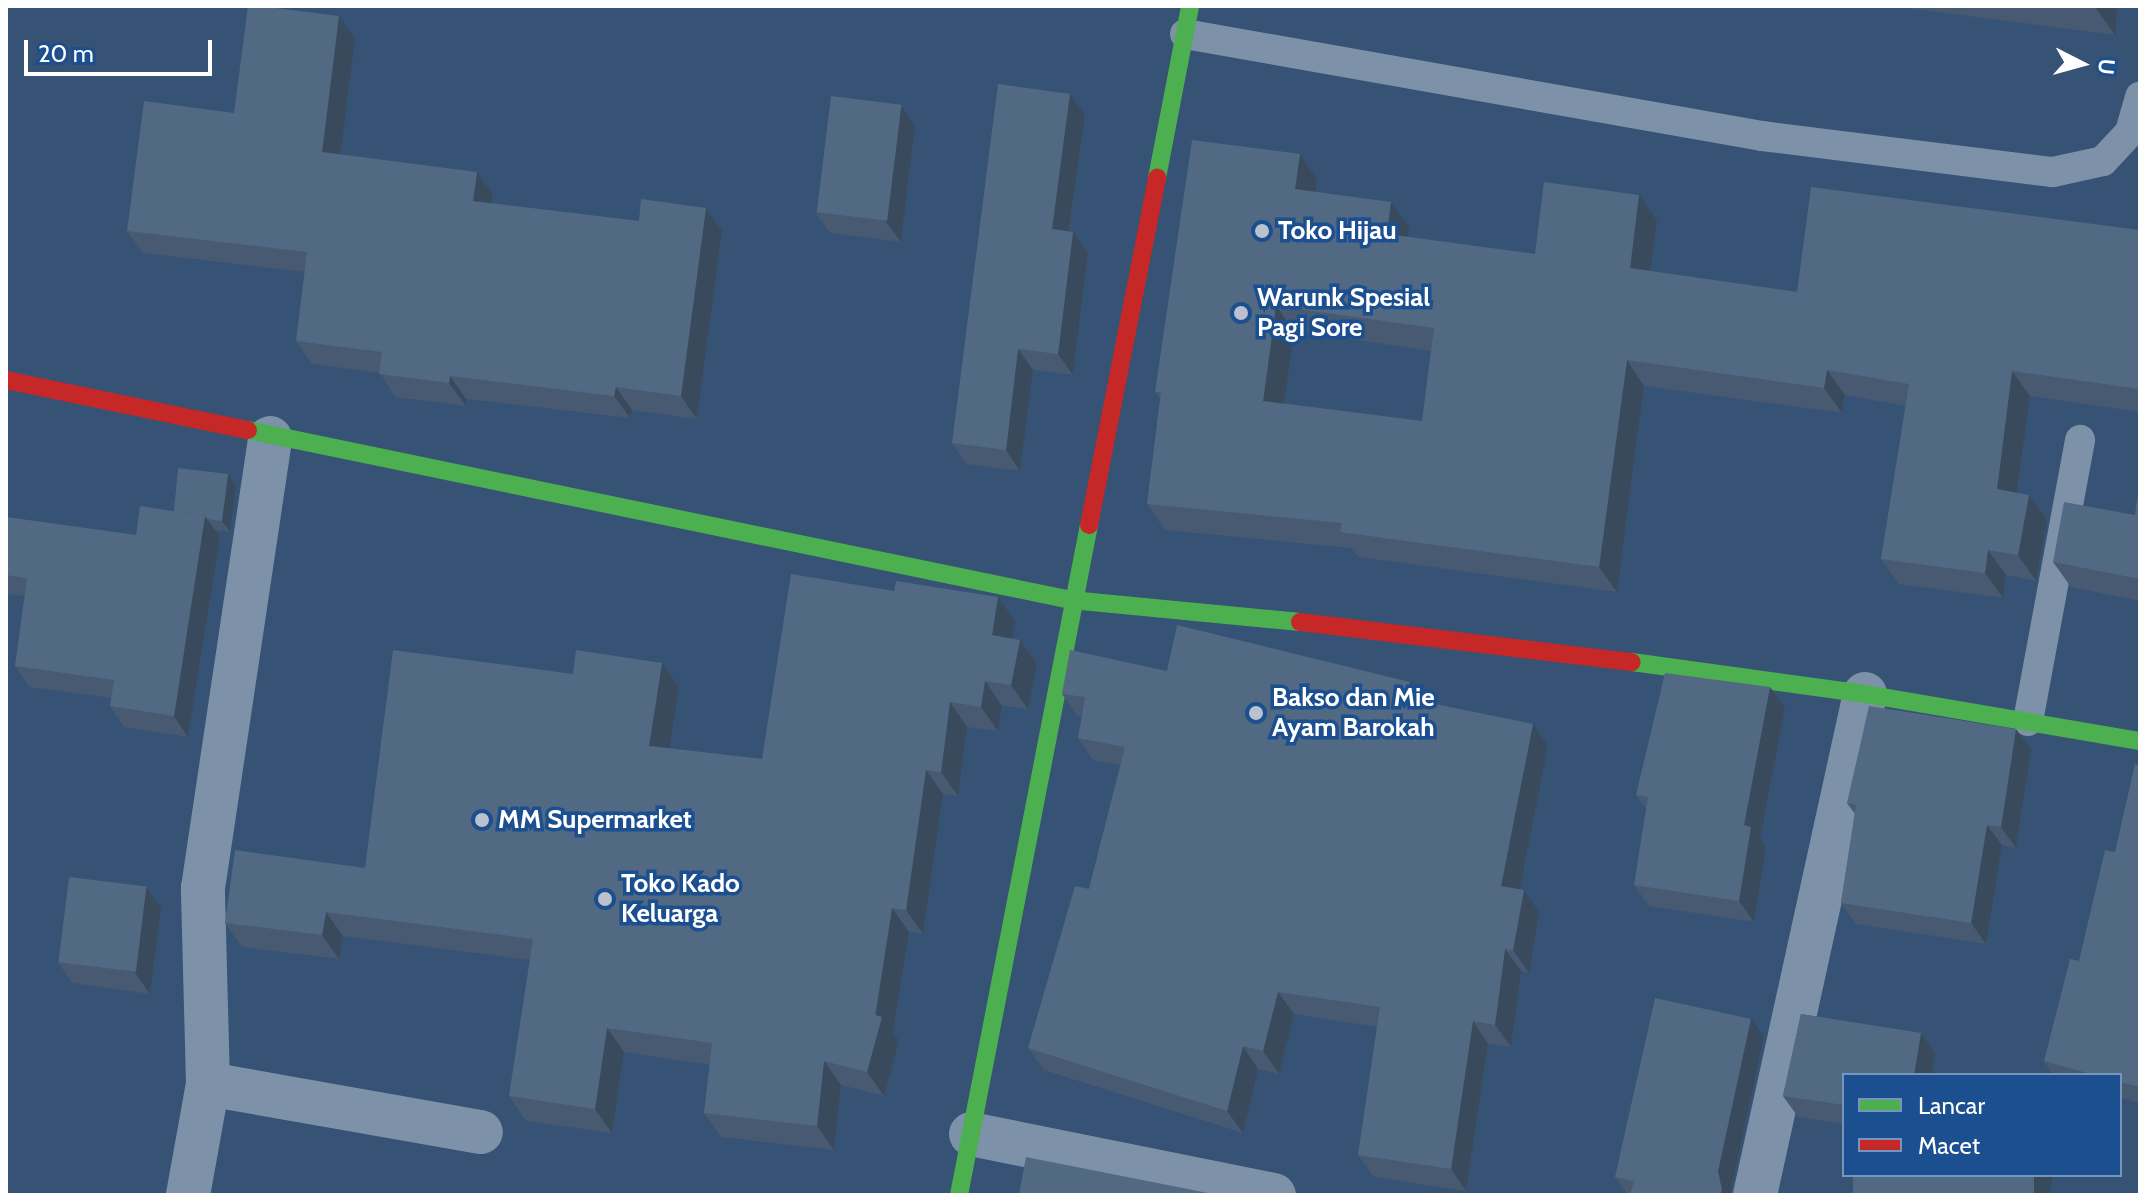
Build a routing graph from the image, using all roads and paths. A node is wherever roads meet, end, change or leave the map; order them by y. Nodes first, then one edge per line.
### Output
1 (1188, 20) edge
2 (2140, 96) edge
3 (6, 380) edge
4 (270, 438) junction
5 (2080, 440) dead end
6 (1071, 600) junction
7 (1865, 694) junction
8 (2028, 721) junction
9 (2140, 741) edge
10 (208, 1084) junction
11 (481, 1132) dead end
12 (971, 1134) junction
13 (188, 1195) edge
14 (959, 1195) edge
15 (1274, 1195) edge
16 (1755, 1195) edge

1 - 2 lane
1 - 6 street
3 - 4 street
4 - 6 street
4 - 10 street
5 - 8 lane
6 - 7 street
6 - 12 street
7 - 8 street
7 - 16 street
8 - 9 street
10 - 11 street
10 - 13 street
12 - 14 street
12 - 15 street

